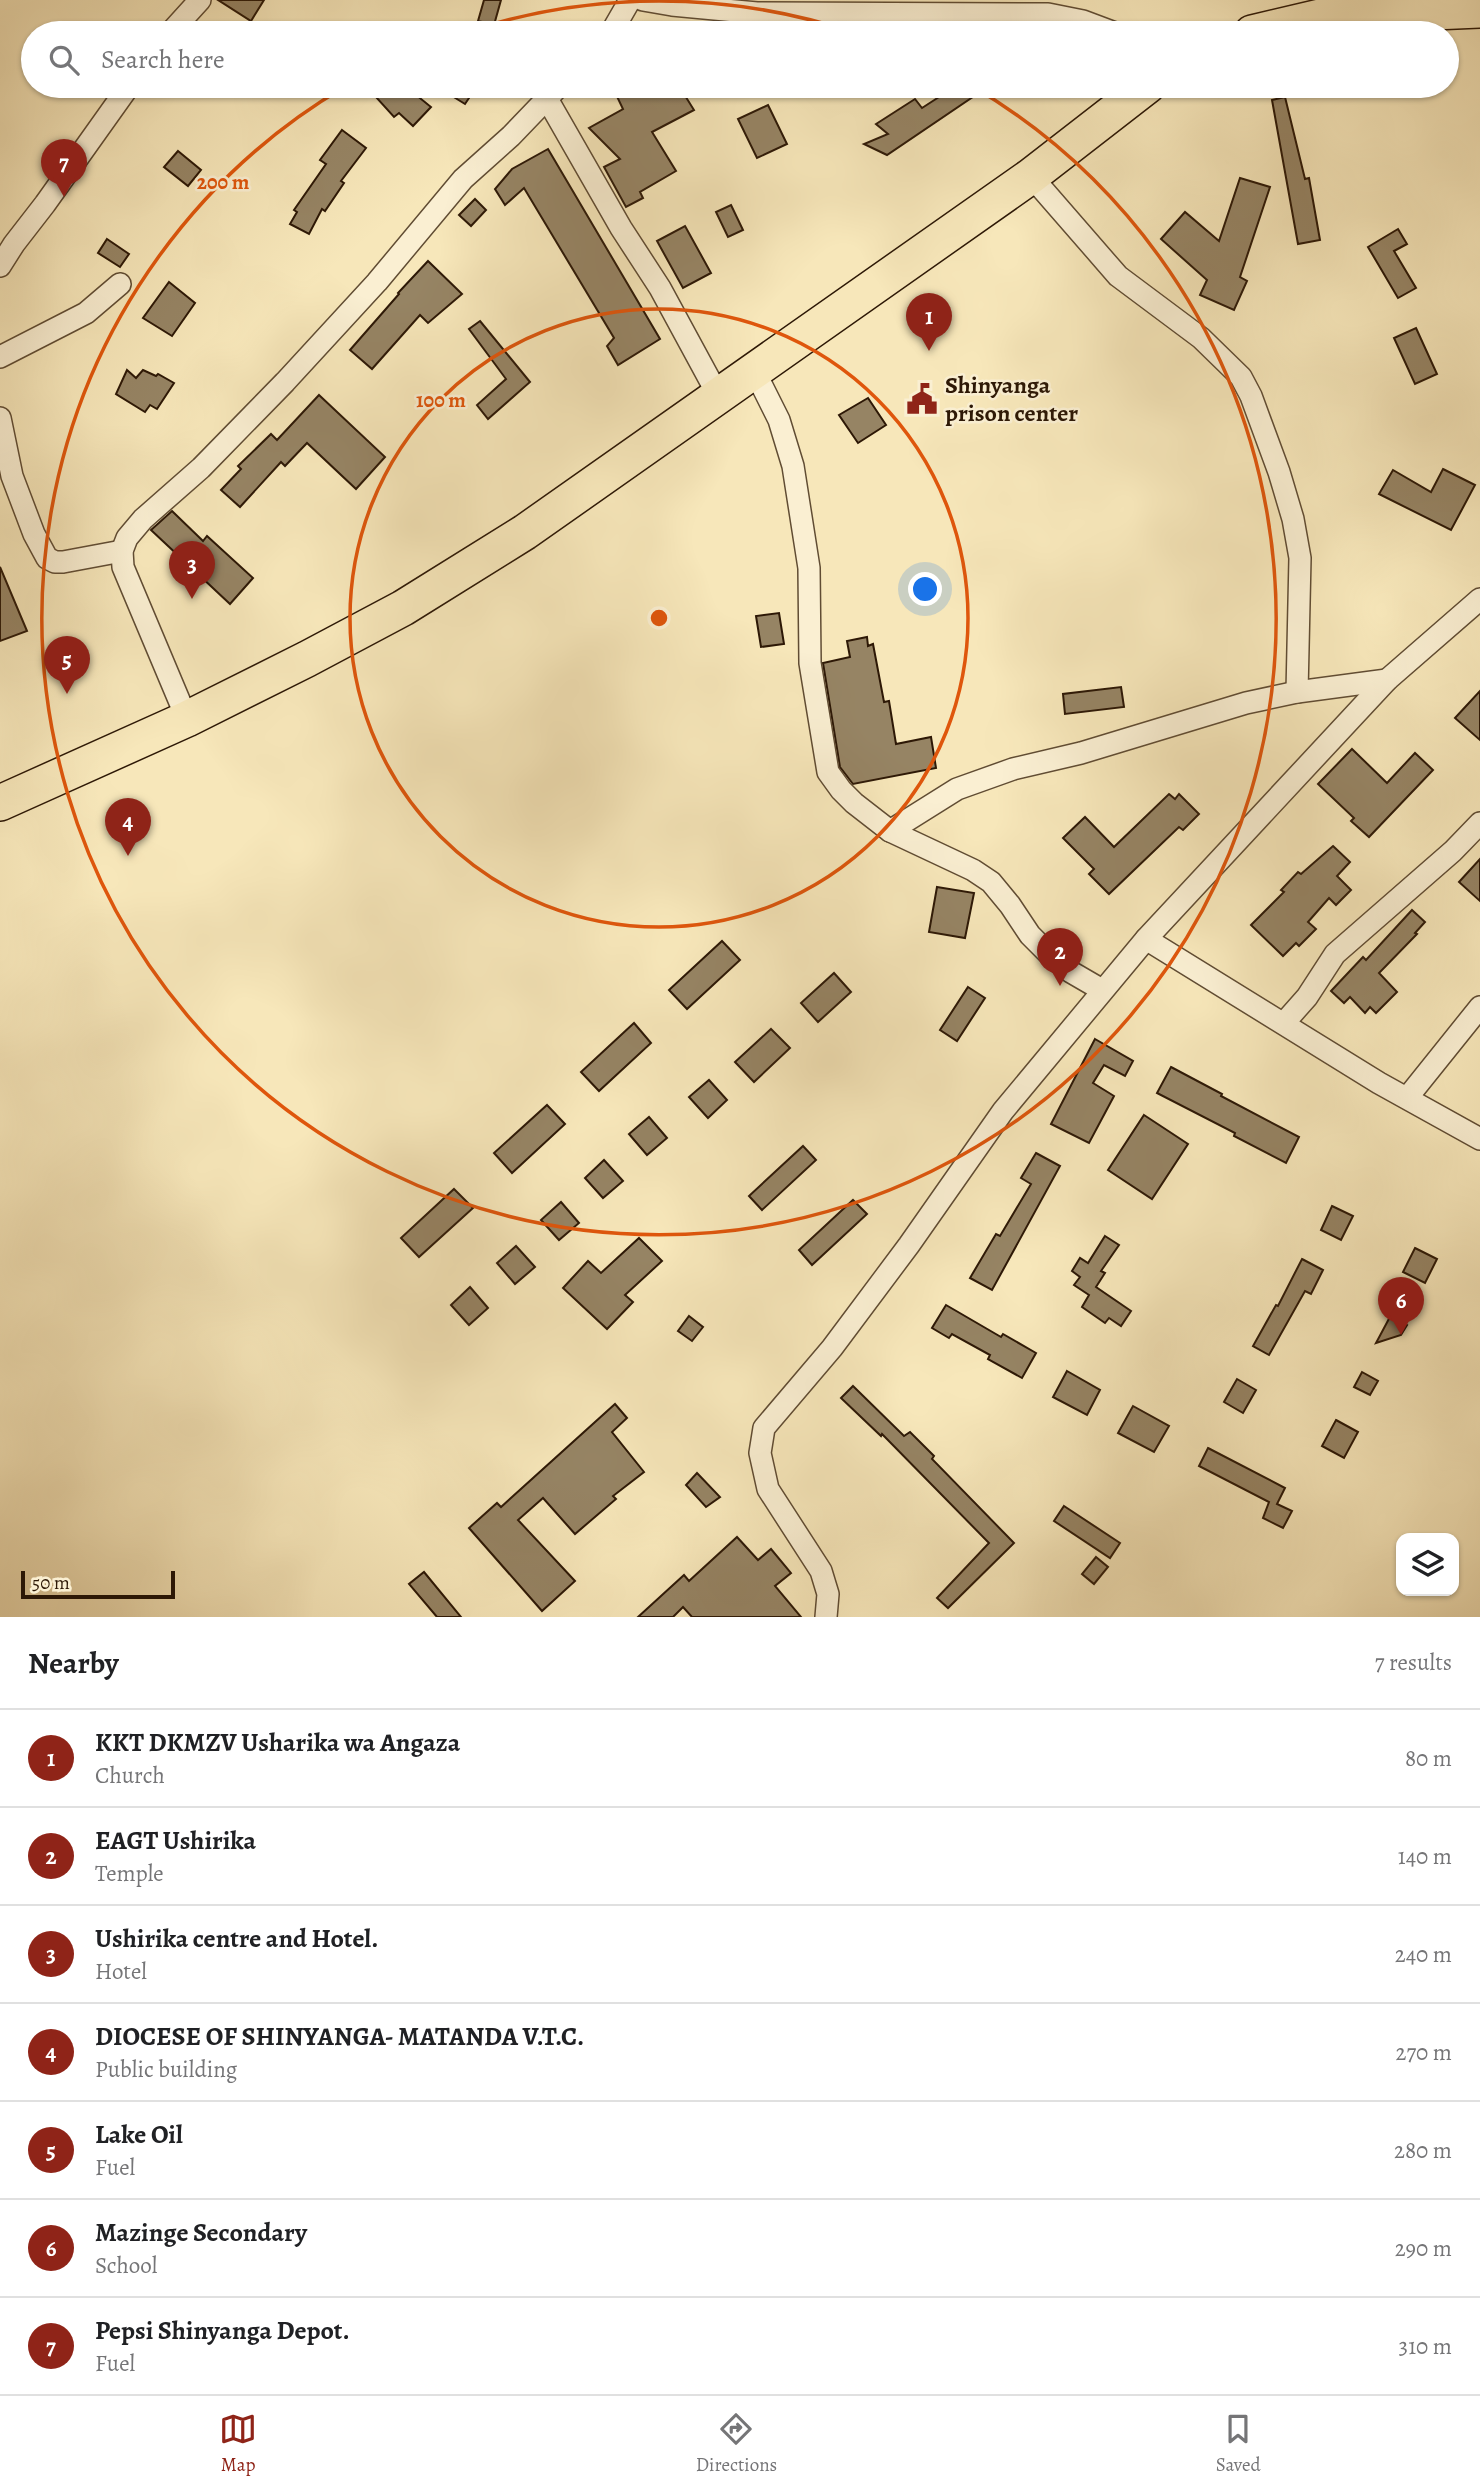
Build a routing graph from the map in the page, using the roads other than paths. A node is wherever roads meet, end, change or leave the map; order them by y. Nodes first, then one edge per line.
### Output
1 (200, 0) edge
2 (630, 0) edge
3 (643, 0) edge
4 (1480, 10) edge
5 (181, 21) edge
6 (618, 21) edge
7 (1083, 21) edge
8 (1303, 21) edge
9 (120, 98) edge
10 (546, 98) edge
11 (556, 98) edge
12 (1132, 98) edge
13 (1031, 176) junction
14 (0, 266) edge
15 (120, 284) dead end
16 (0, 357) edge
17 (754, 370) junction
18 (718, 395) junction
19 (0, 418) edge
20 (122, 551) junction
21 (1480, 599) edge
22 (1387, 680) junction
23 (1297, 692) junction
24 (187, 719) junction
25 (0, 803) edge
26 (1480, 823) edge
27 (890, 831) junction
28 (1146, 939) junction
29 (1102, 990) junction
30 (1480, 1007) edge
31 (1284, 1023) junction
32 (1407, 1098) junction
33 (1480, 1139) edge
34 (826, 1617) edge

1 - 5 street
2 - 6 street
3 - 7 street
4 - 8 highway
9 - 14 street
10 - 20 street
11 - 18 street
12 - 13 highway
13 - 17 highway
13 - 23 street
15 - 16 street
17 - 18 highway
17 - 27 street
18 - 24 highway
19 - 20 street
20 - 24 street
21 - 22 street
22 - 23 street
22 - 28 street
23 - 27 street
24 - 25 highway
26 - 31 street
27 - 29 street
28 - 29 street
28 - 31 street
29 - 34 street
30 - 32 street
31 - 32 street
32 - 33 street

